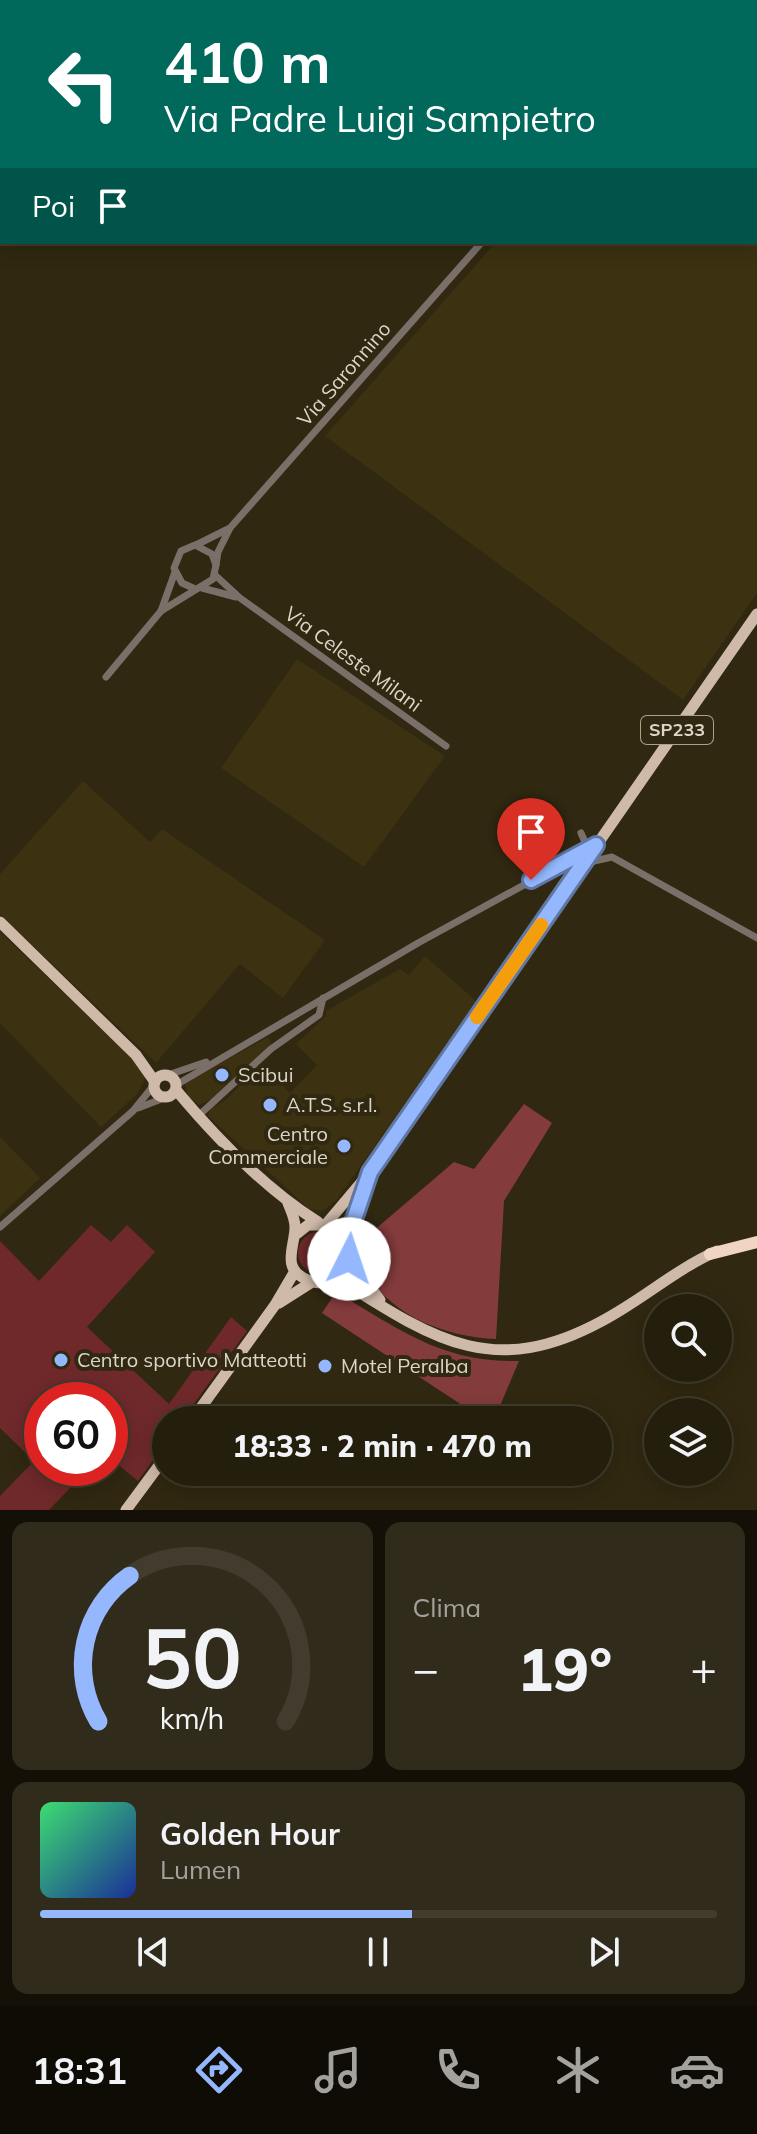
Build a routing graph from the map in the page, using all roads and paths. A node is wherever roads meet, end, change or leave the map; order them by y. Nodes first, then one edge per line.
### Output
1 (480, 244) edge
2 (230, 528) junction
3 (195, 545) junction
4 (216, 565) junction
5 (175, 572) junction
6 (215, 575) junction
7 (196, 588) junction
8 (240, 598) junction
9 (161, 611) junction
10 (757, 614) edge
11 (106, 677) dead end
12 (446, 746) dead end
13 (581, 833) dead end
14 (596, 845) junction
15 (571, 858) junction
16 (583, 863) junction
17 (0, 922) edge
18 (757, 938) edge
19 (323, 998) junction
20 (136, 1055) junction
21 (216, 1059) junction
22 (154, 1083) junction
23 (170, 1089) junction
24 (133, 1111) junction
25 (197, 1117) junction
26 (370, 1172) junction
27 (288, 1203) junction
28 (322, 1223) junction
29 (0, 1227) edge
30 (294, 1236) junction
31 (757, 1239) edge
32 (347, 1240) junction
33 (710, 1254) joint
34 (349, 1259) junction
35 (295, 1271) junction
36 (332, 1280) junction
37 (312, 1282) junction
38 (275, 1305) junction
39 (389, 1310) junction
40 (202, 1406) edge
41 (152, 1475) edge
42 (126, 1510) edge

1 - 2 street, Via Saronnino
2 - 3 street, Via Saronnino
2 - 4 street, Via Saronnino
3 - 4 street
3 - 5 street, Via Saronnino
4 - 6 street, Via Saronnino
5 - 7 street
5 - 9 street, Via Saronnino
6 - 7 street, Via Saronnino
6 - 8 street
7 - 8 street
7 - 9 street, Via Saronnino
8 - 12 street, Via Celeste Milani
9 - 11 street, Via Saronnino
10 - 14 main road, SP233
13 - 15 street
14 - 15 street
14 - 16 main road, SP233
15 - 19 street
16 - 18 street
16 - 26 main road, SP233
17 - 20 main road
19 - 21 street
19 - 25 street
20 - 22 main road
20 - 23 main road
21 - 23 street
21 - 23 street
22 - 23 main road
22 - 23 main road
22 - 24 street
23 - 24 street
23 - 25 main road
24 - 29 street
25 - 27 main road
26 - 28 main road, SP233
26 - 32 main road, SP233
27 - 28 main road
27 - 30 main road
28 - 30 main road, SP233
28 - 32 main road
30 - 35 main road
31 - 33 highway
32 - 34 main road, SP233
33 - 39 main road
34 - 36 main road
34 - 39 main road
35 - 37 main road
35 - 38 main road
36 - 37 main road
36 - 39 main road
37 - 38 main road
38 - 40 main road
41 - 42 main road

